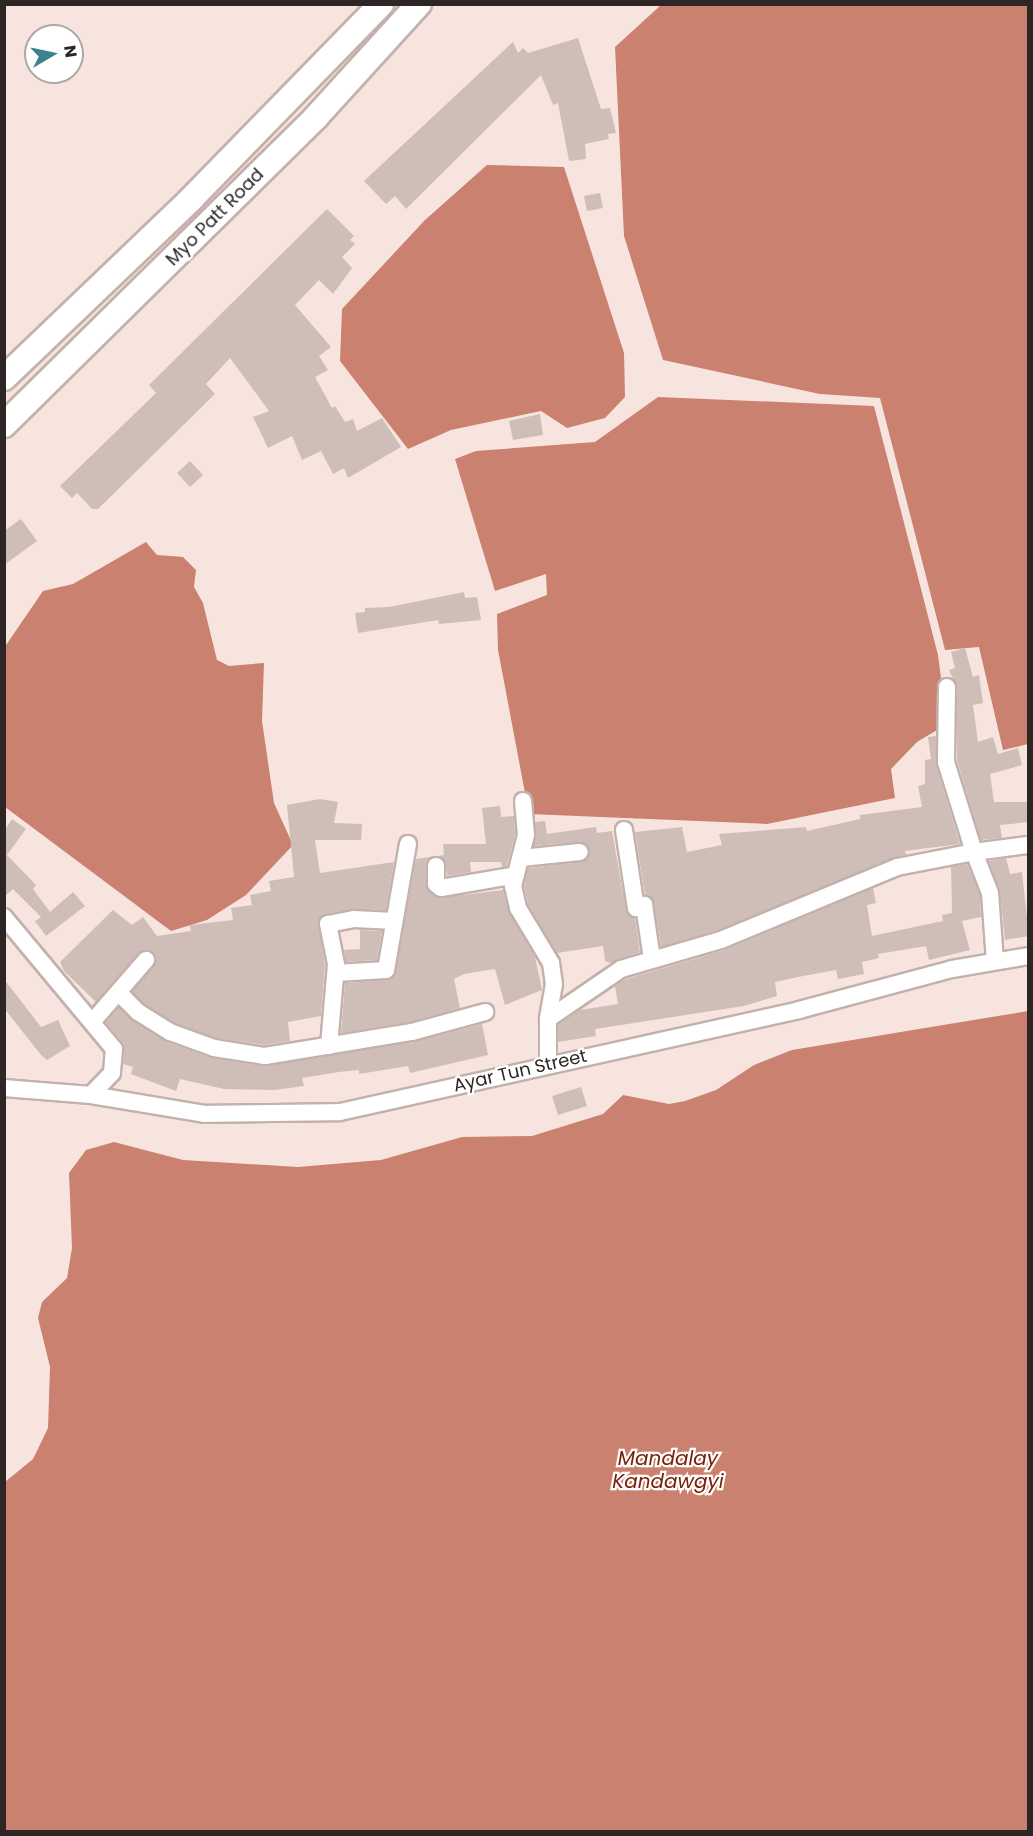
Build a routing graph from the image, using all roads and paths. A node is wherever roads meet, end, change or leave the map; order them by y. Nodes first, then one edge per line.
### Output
1 (381, 4) edge
2 (419, 4) edge
3 (191, 199) junction
4 (210, 222) junction
5 (4, 378) edge
6 (4, 425) edge
7 (947, 687) dead end
8 (523, 801) dead end
9 (624, 830) dead end
10 (408, 844) dead end
11 (1029, 845) edge
12 (580, 852) dead end
13 (974, 852) junction
14 (520, 858) junction
15 (436, 867) dead end
16 (516, 875) junction
17 (4, 917) edge
18 (394, 921) junction
19 (1029, 956) edge
20 (652, 959) junction
21 (146, 960) dead end
22 (995, 962) junction
23 (336, 973) junction
24 (119, 993) junction
25 (485, 1012) dead end
26 (548, 1019) junction
27 (93, 1021) junction
28 (329, 1046) junction
29 (548, 1064) junction
30 (4, 1088) edge
31 (91, 1095) junction

1 - 3 main road, Myo Patt Road
2 - 4 main road, Myo Patt Road
3 - 4 main road
3 - 5 main road, Myo Patt Road
4 - 6 main road, Myo Patt Road
7 - 13 street
8 - 14 street
9 - 20 street
10 - 18 street
11 - 13 street
12 - 14 street
13 - 20 street
13 - 22 street
14 - 16 street
15 - 16 street
16 - 26 street
17 - 27 street
18 - 23 street
18 - 23 street
19 - 22 street, Ayar Tun Street
20 - 26 street
21 - 24 street
22 - 29 street, Ayar Tun Street
23 - 28 street
24 - 27 street
24 - 28 street
25 - 28 street
26 - 29 street
27 - 31 street
29 - 31 street, Ayar Tun Street
30 - 31 street, Ayar Tun Street

